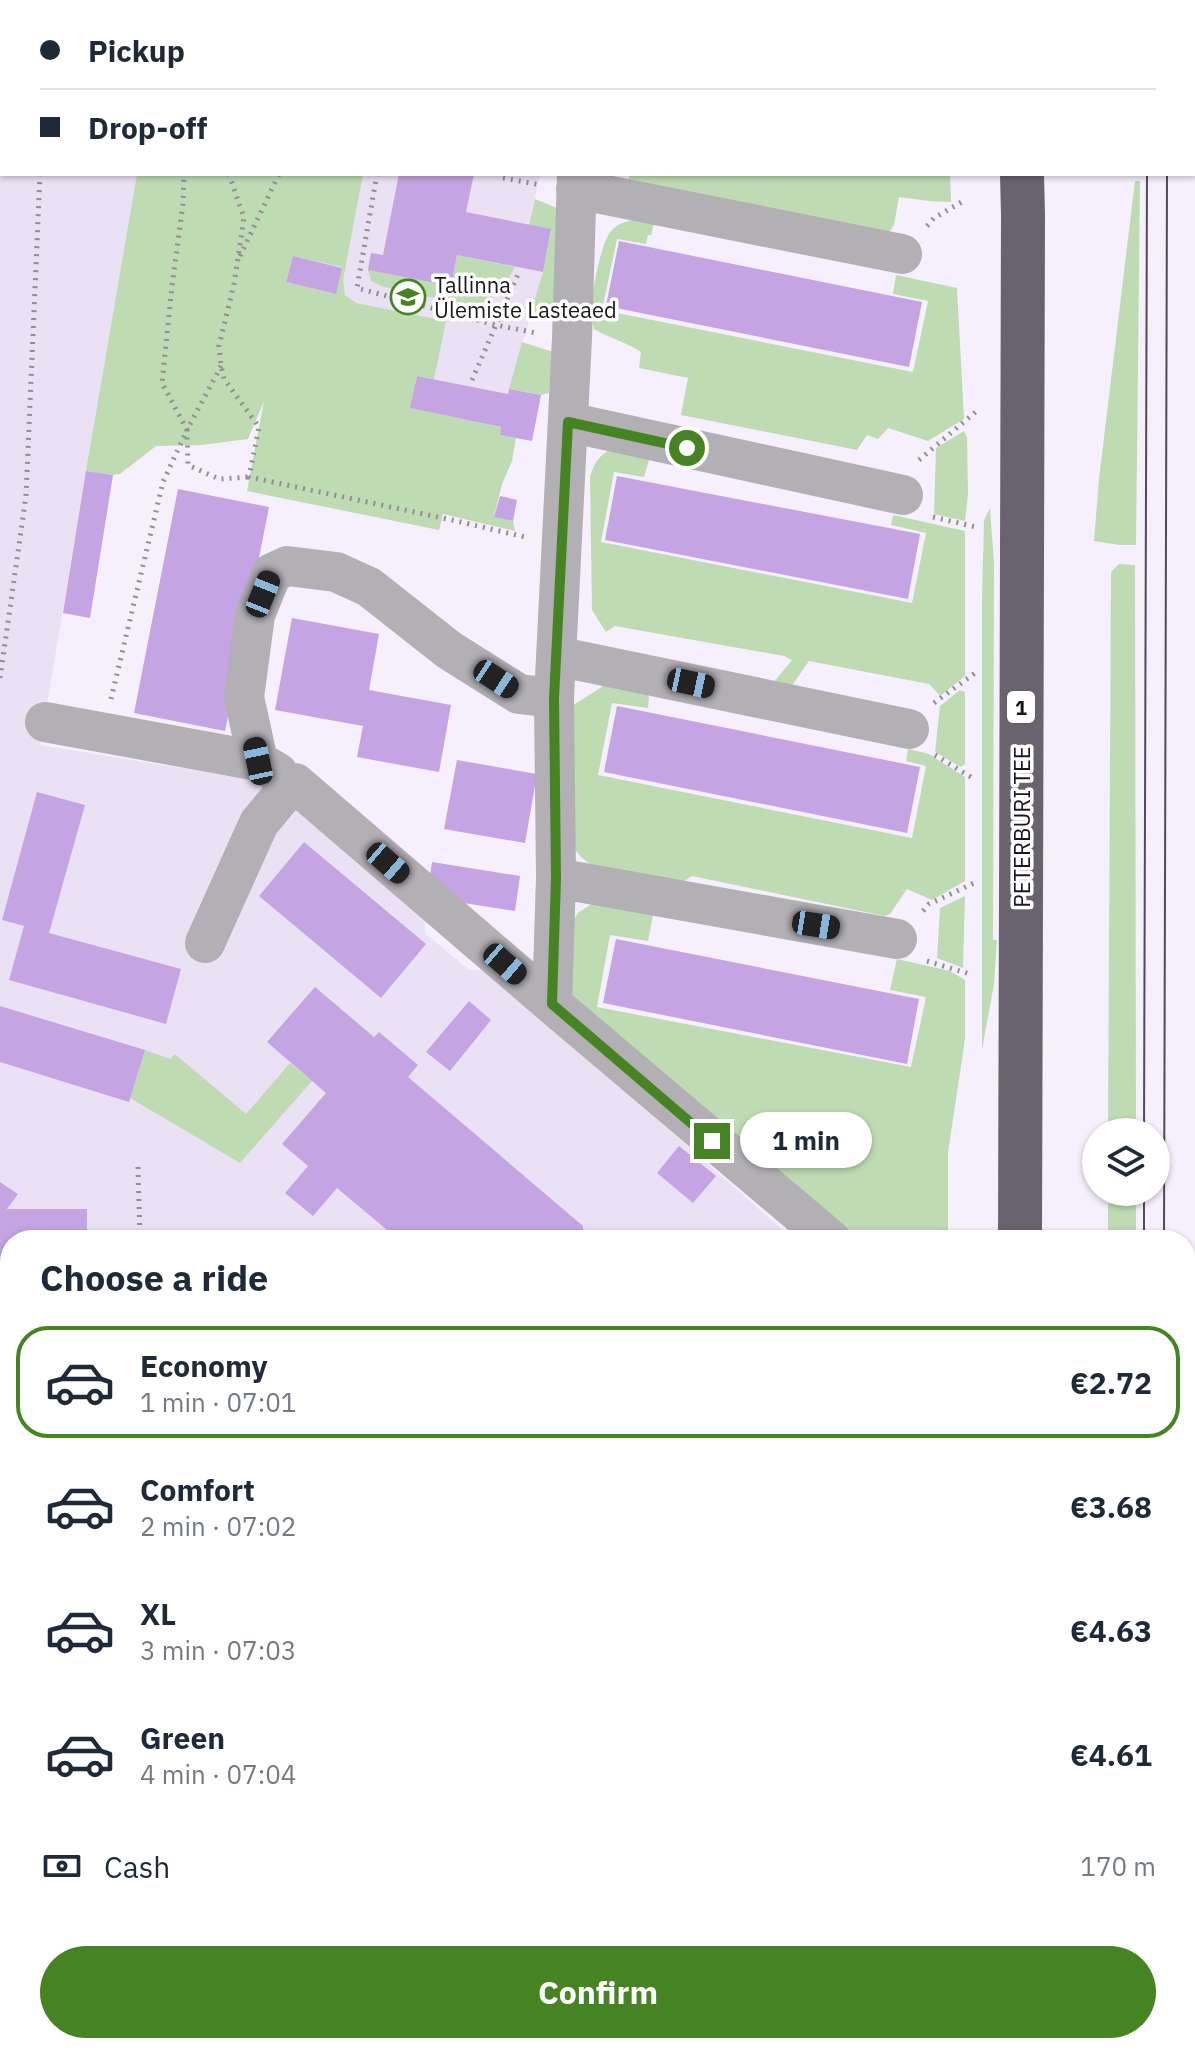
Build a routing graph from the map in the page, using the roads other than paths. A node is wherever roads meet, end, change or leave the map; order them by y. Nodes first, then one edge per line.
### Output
1 (1022, 176) edge
2 (577, 181) edge
3 (902, 254) road end
4 (568, 422) junction
5 (903, 495) road end
6 (556, 656) junction
7 (554, 698) junction
8 (45, 722) dead end
9 (909, 729) dead end
10 (258, 761) junction
11 (295, 783) junction
12 (556, 878) junction
13 (897, 939) dead end
14 (205, 943) dead end
15 (552, 1004) junction
16 (819, 1230) edge
17 (1020, 1230) edge

1 - 17 highway, PETERBURI TEE / 1
2 - 3 lane
2 - 4 lane
4 - 5 lane
4 - 6 lane
6 - 7 lane
6 - 9 lane
7 - 10 lane
7 - 12 lane
8 - 10 lane
10 - 11 lane
11 - 14 lane
11 - 15 lane
12 - 13 lane
12 - 15 lane
15 - 16 lane

